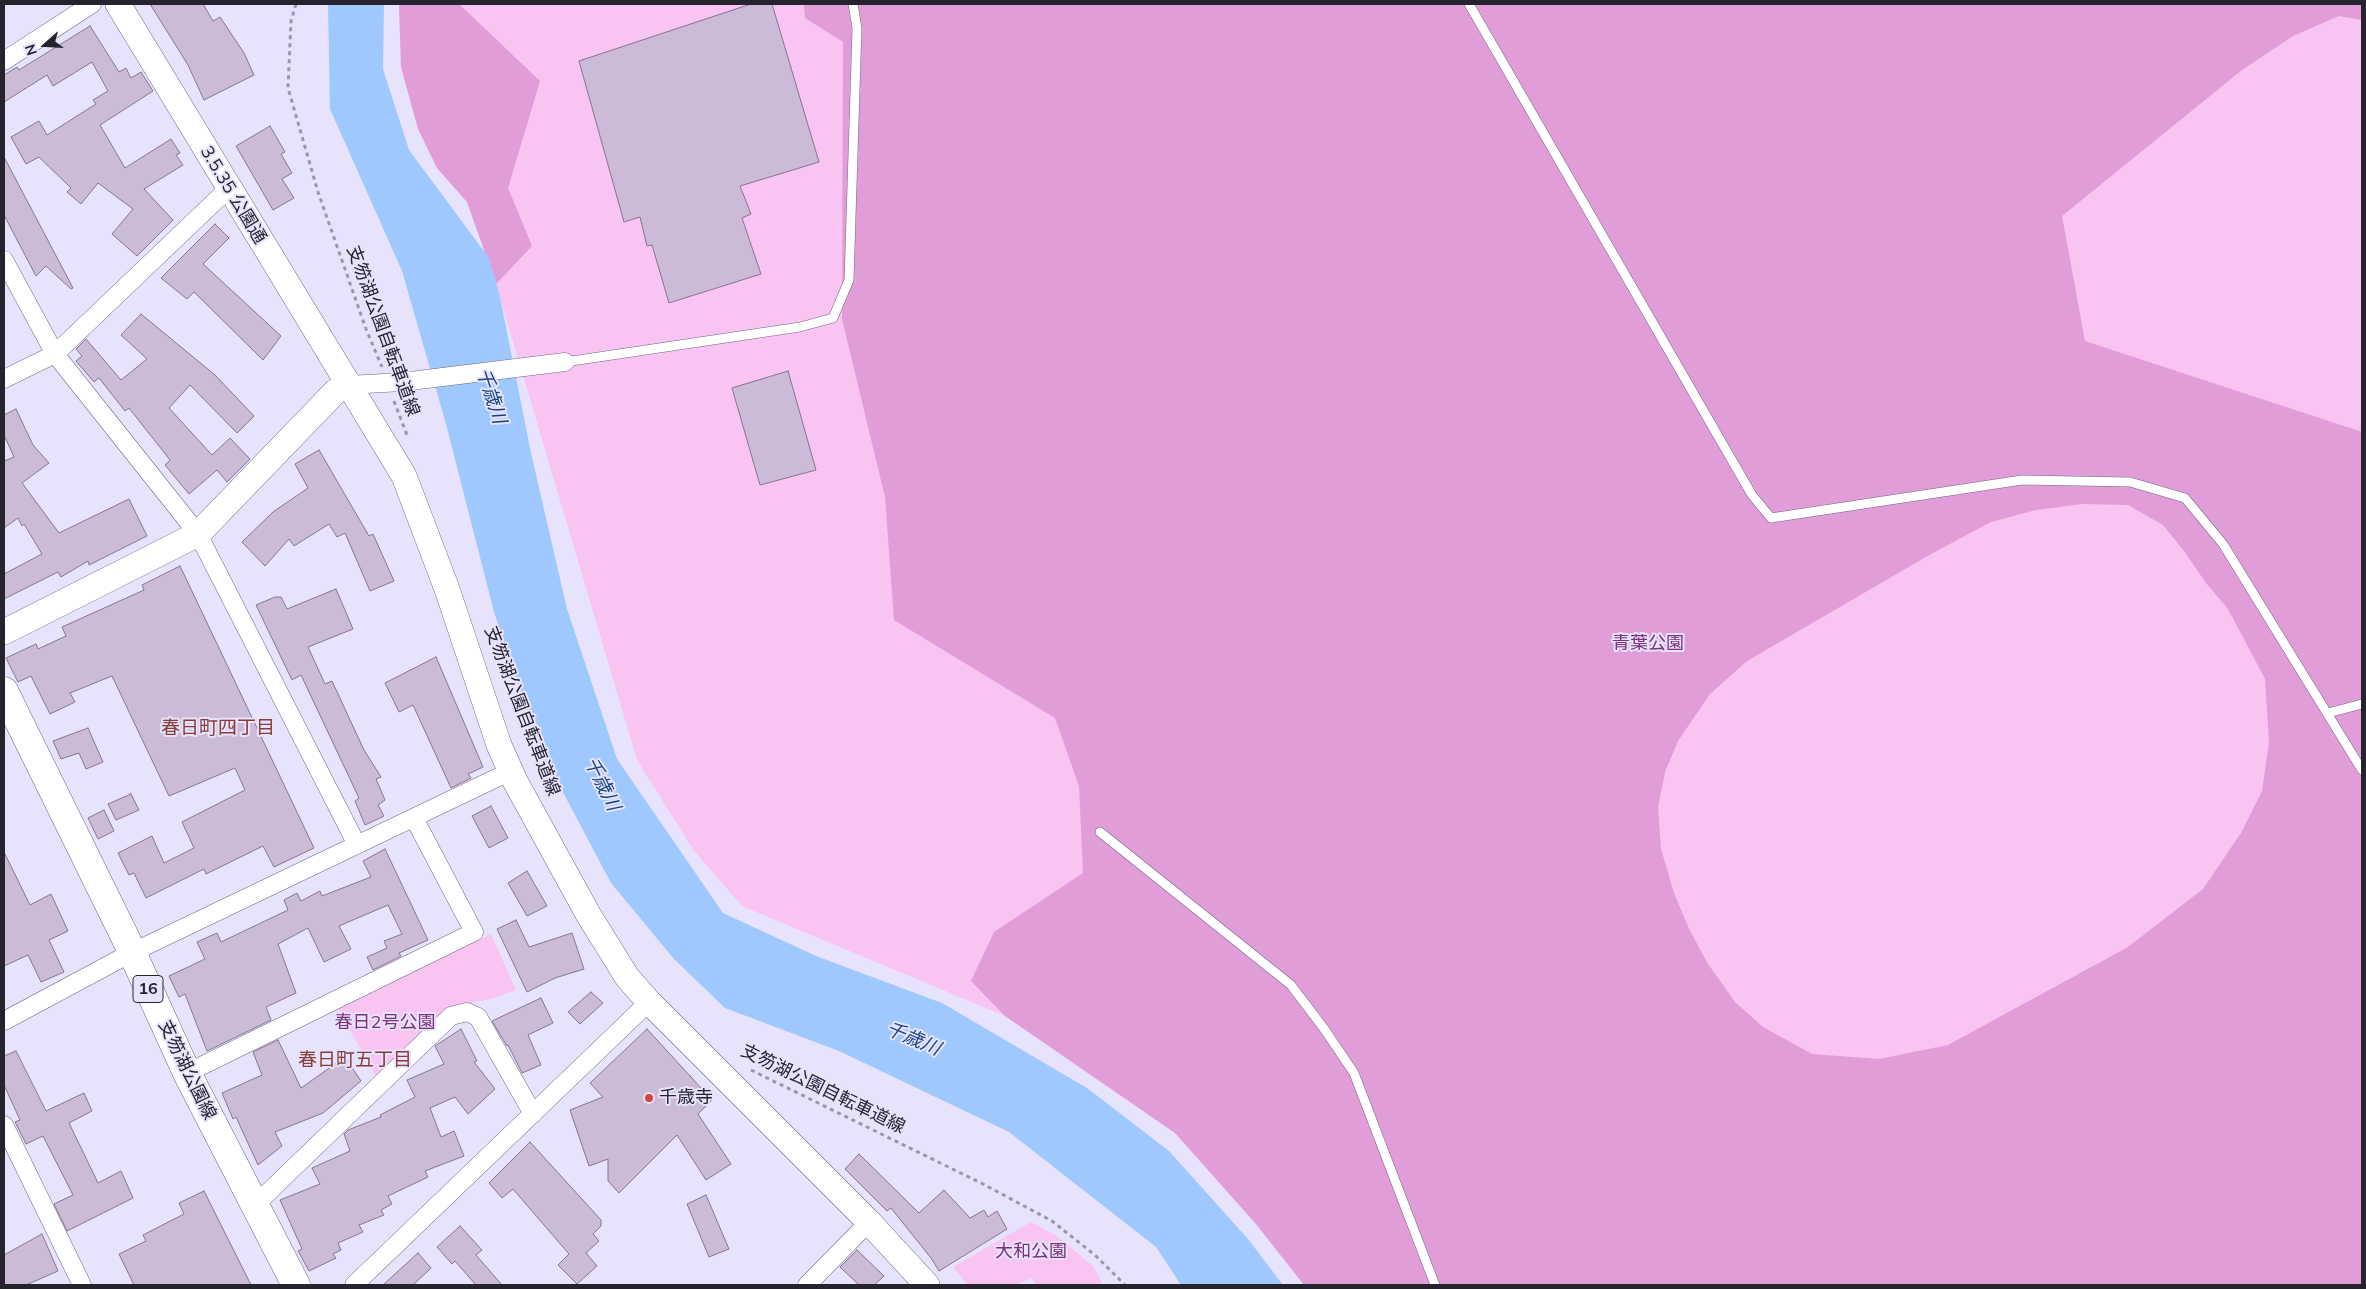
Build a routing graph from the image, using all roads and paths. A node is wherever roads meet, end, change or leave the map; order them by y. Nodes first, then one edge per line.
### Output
1 (92, 4) edge
2 (118, 4) edge
3 (296, 4) edge
4 (854, 4) edge
5 (1469, 4) edge
6 (4, 61) edge
7 (228, 188) junction
8 (4, 260) edge
9 (55, 354) junction
10 (565, 362) joint
11 (4, 379) edge
12 (395, 382) junction
13 (348, 385) junction
14 (409, 442) dead end
15 (198, 534) junction
16 (4, 632) edge
17 (4, 691) edge
18 (2362, 704) edge
19 (2328, 713) junction
20 (2362, 770) edge
21 (511, 771) junction
22 (414, 818) junction
23 (1100, 832) dead end
24 (357, 845) junction
25 (131, 952) junction
26 (649, 1002) junction
27 (4, 1021) edge
28 (747, 1068) dead end
29 (188, 1073) junction
30 (533, 1114) junction
31 (4, 1125) edge
32 (255, 1205) junction
33 (868, 1222) junction
34 (82, 1285) edge
35 (296, 1285) edge
36 (354, 1285) edge
37 (807, 1285) edge
38 (927, 1285) edge
39 (1125, 1285) edge
40 (1436, 1285) edge

1 - 6 street
2 - 7 street, 3.5.35 公園通
3 - 12 path, 支笏湖公園自転車道線
4 - 10 lane
5 - 19 lane
7 - 9 street
7 - 13 street, 3.5.35 公園通
8 - 9 street
9 - 11 street
9 - 15 street
10 - 12 street
12 - 13 street
12 - 14 path, 支笏湖公園自転車道線
13 - 15 street
13 - 21 street, 3.5.35 公園通
15 - 16 street
15 - 24 street
17 - 25 main road, 支笏湖公園線 / 16
18 - 19 lane
19 - 20 lane
21 - 22 street
21 - 26 street, 3.5.35 公園通
22 - 24 street
22 - 29 street
23 - 40 lane
24 - 25 street
25 - 27 street
25 - 29 main road, 支笏湖公園線 / 16
26 - 30 street
26 - 33 street, 3.5.35 公園通
28 - 39 path, 支笏湖公園自転車道線
29 - 32 main road, 支笏湖公園線 / 16
30 - 32 street
30 - 36 street
31 - 34 street
32 - 35 main road, 支笏湖公園線 / 16
33 - 37 street
33 - 38 street, 3.5.35 公園通

